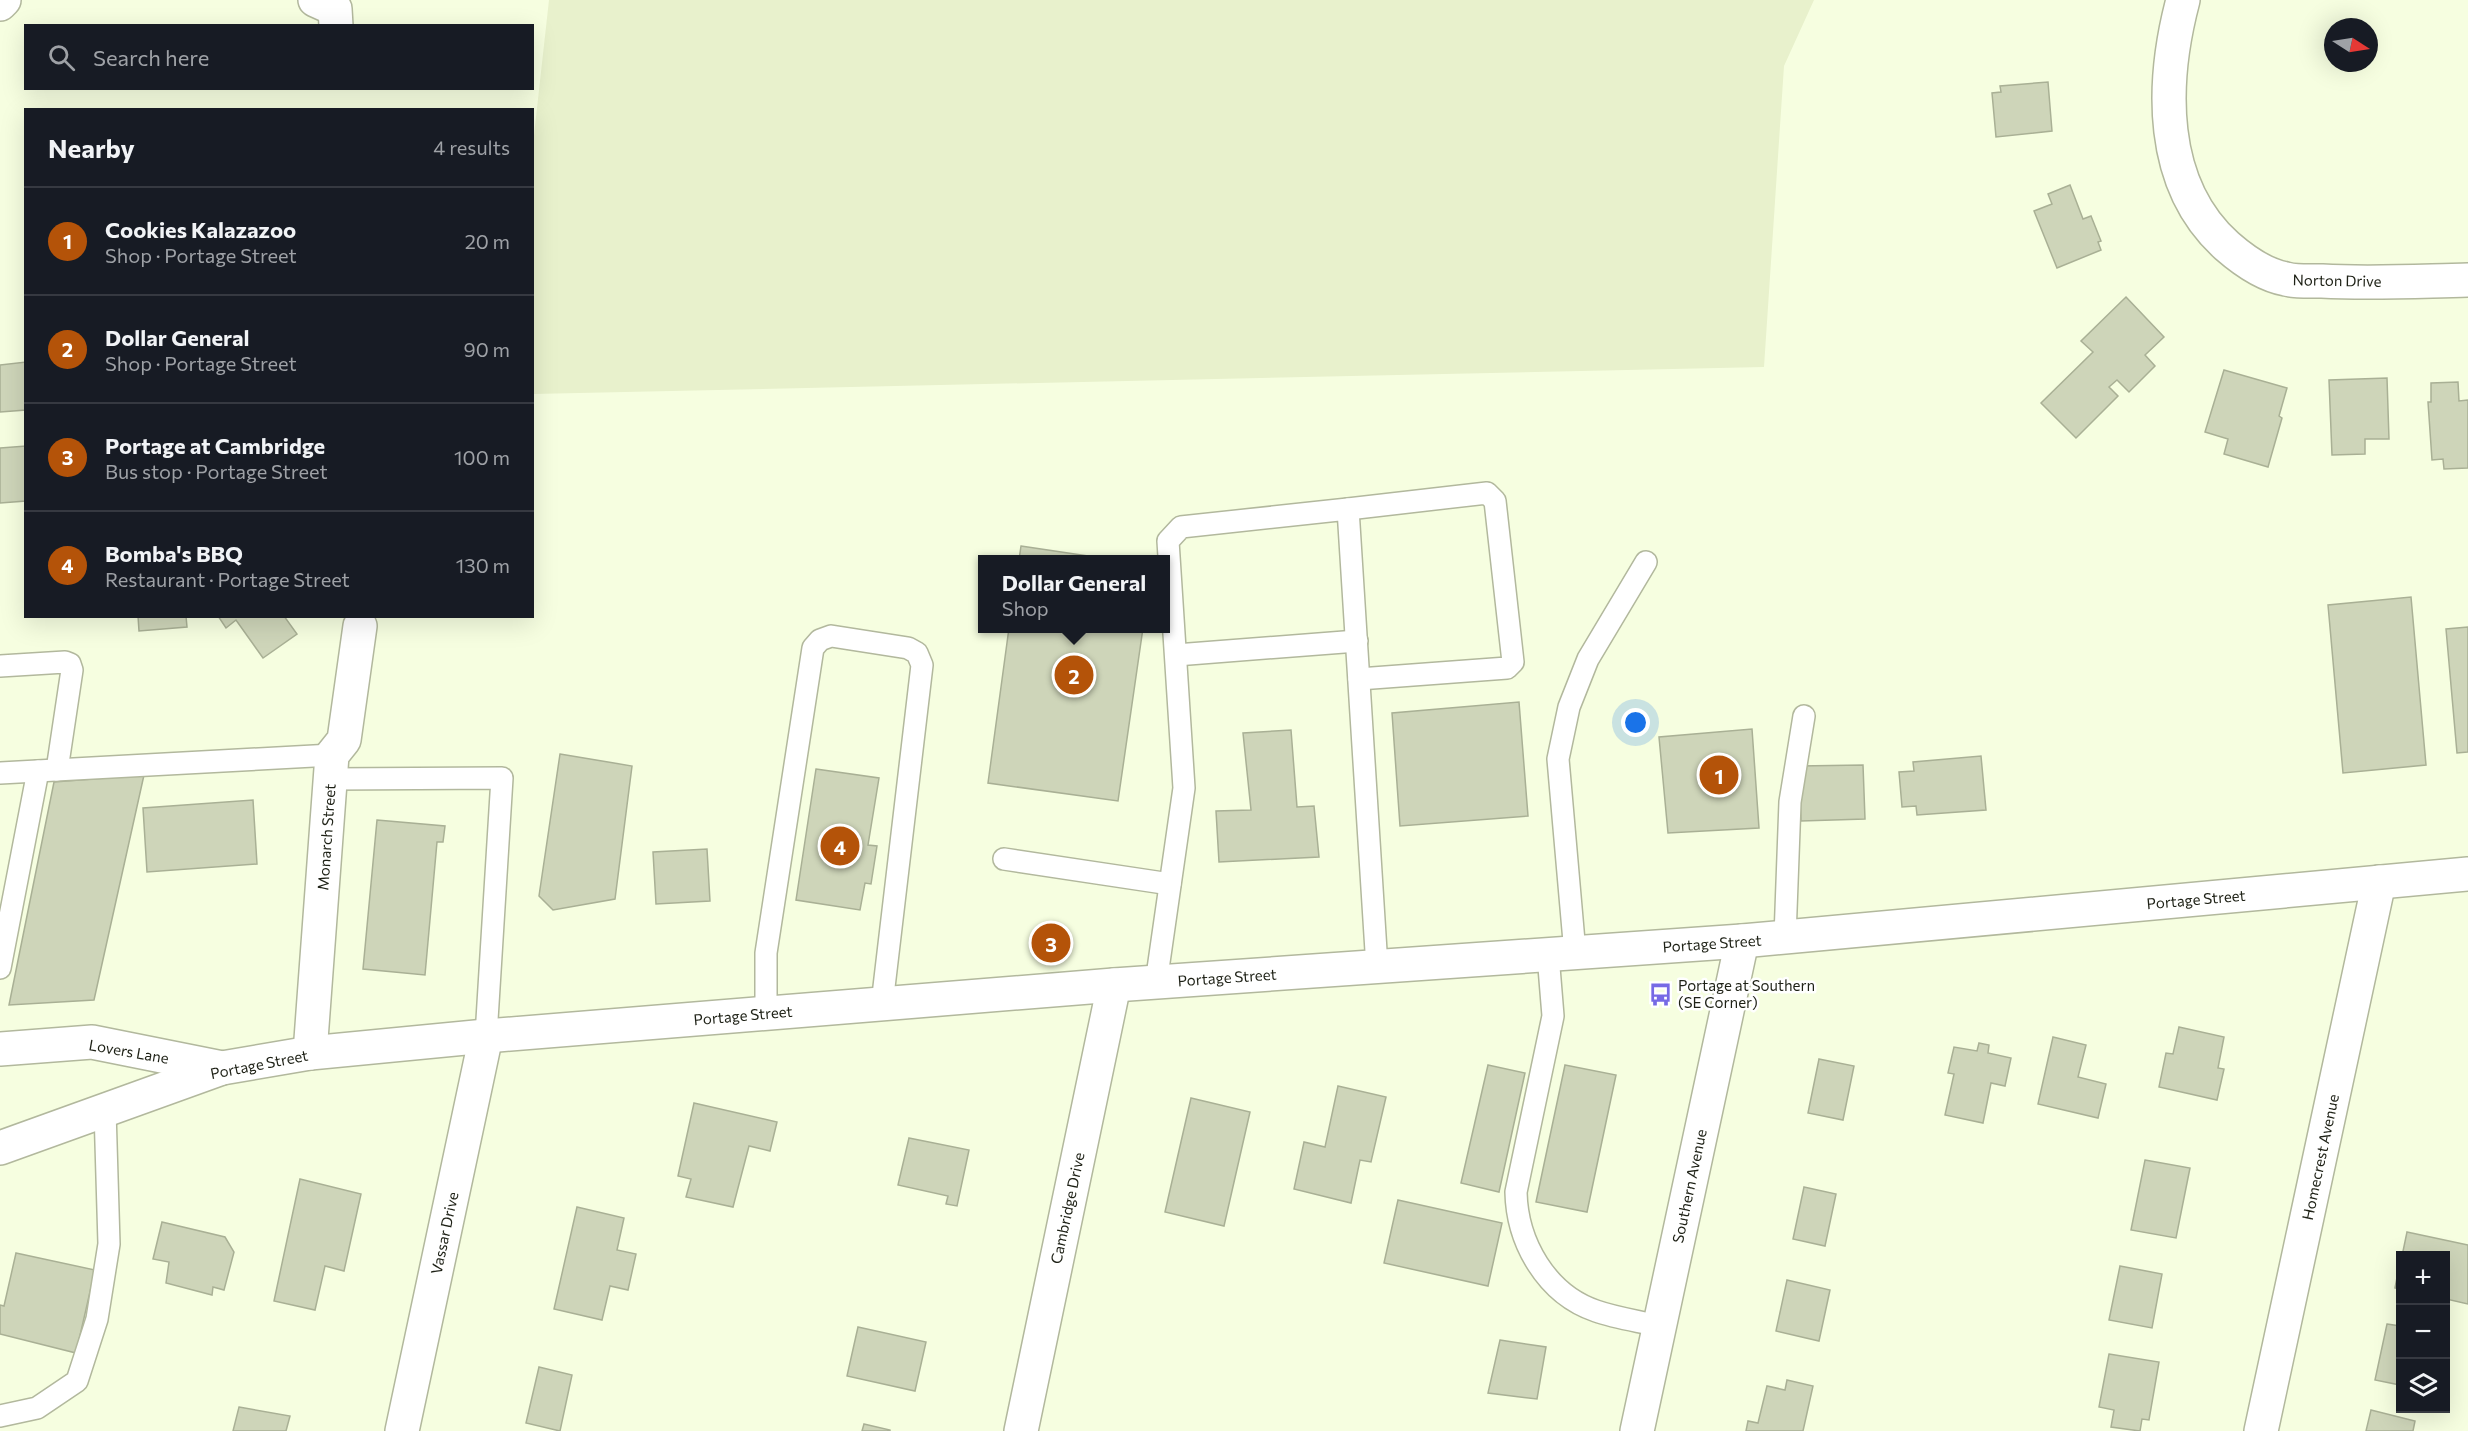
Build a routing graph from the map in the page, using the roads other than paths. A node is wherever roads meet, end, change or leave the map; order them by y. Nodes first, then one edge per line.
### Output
1 (4, 0) edge
2 (2183, 0) edge
3 (0, 4) edge
4 (2468, 280) edge
5 (1348, 509) junction
6 (1169, 555) edge
7 (1646, 562) dead end
8 (1170, 570) edge
9 (360, 626) dead end
10 (1357, 641) junction
11 (1176, 655) junction
12 (0, 666) edge
13 (1359, 679) junction
14 (1804, 716) dead end
15 (332, 767) junction
16 (47, 770) junction
17 (0, 773) edge
18 (1004, 860) dead end
19 (2468, 874) edge
20 (2379, 882) junction
21 (1170, 884) junction
22 (1785, 937) junction
23 (1742, 941) junction
24 (1561, 954) junction
25 (1377, 967) junction
26 (0, 968) edge
27 (1156, 983) junction
28 (1114, 986) junction
29 (882, 1004) junction
30 (766, 1013) junction
31 (486, 1036) junction
32 (0, 1049) edge
33 (310, 1053) junction
34 (222, 1068) junction
35 (105, 1110) junction
36 (0, 1148) edge
37 (1659, 1326) junction
38 (0, 1416) edge
39 (402, 1431) edge
40 (1021, 1431) edge
41 (1637, 1431) edge
42 (2261, 1431) edge

1 - 3 street
2 - 4 street, Norton Drive
5 - 6 lane
5 - 10 lane
5 - 13 lane
7 - 24 lane
8 - 11 lane
9 - 15 street, Monarch Street
10 - 11 lane
10 - 13 lane
11 - 21 lane
12 - 16 lane
13 - 25 lane
14 - 22 lane
15 - 16 lane
15 - 31 lane
15 - 33 street, Monarch Street
16 - 17 lane
16 - 26 lane
18 - 21 lane
19 - 20 street, Portage Street
20 - 22 street, Portage Street
20 - 42 street, Homecrest Avenue
21 - 27 lane
22 - 23 street, Portage Street
23 - 24 street, Portage Street
23 - 37 street, Southern Avenue
24 - 25 street, Portage Street
24 - 37 lane
25 - 27 street, Portage Street
27 - 28 street, Portage Street
28 - 29 street, Portage Street
28 - 40 street, Cambridge Drive
29 - 30 street, Portage Street
29 - 30 lane
30 - 31 street, Portage Street
31 - 33 street, Portage Street
31 - 39 street, Vassar Drive
32 - 34 street, Lovers Lane
33 - 34 street, Portage Street
34 - 35 street, Portage Street
35 - 36 street, Portage Street
35 - 38 lane
37 - 41 street, Southern Avenue

